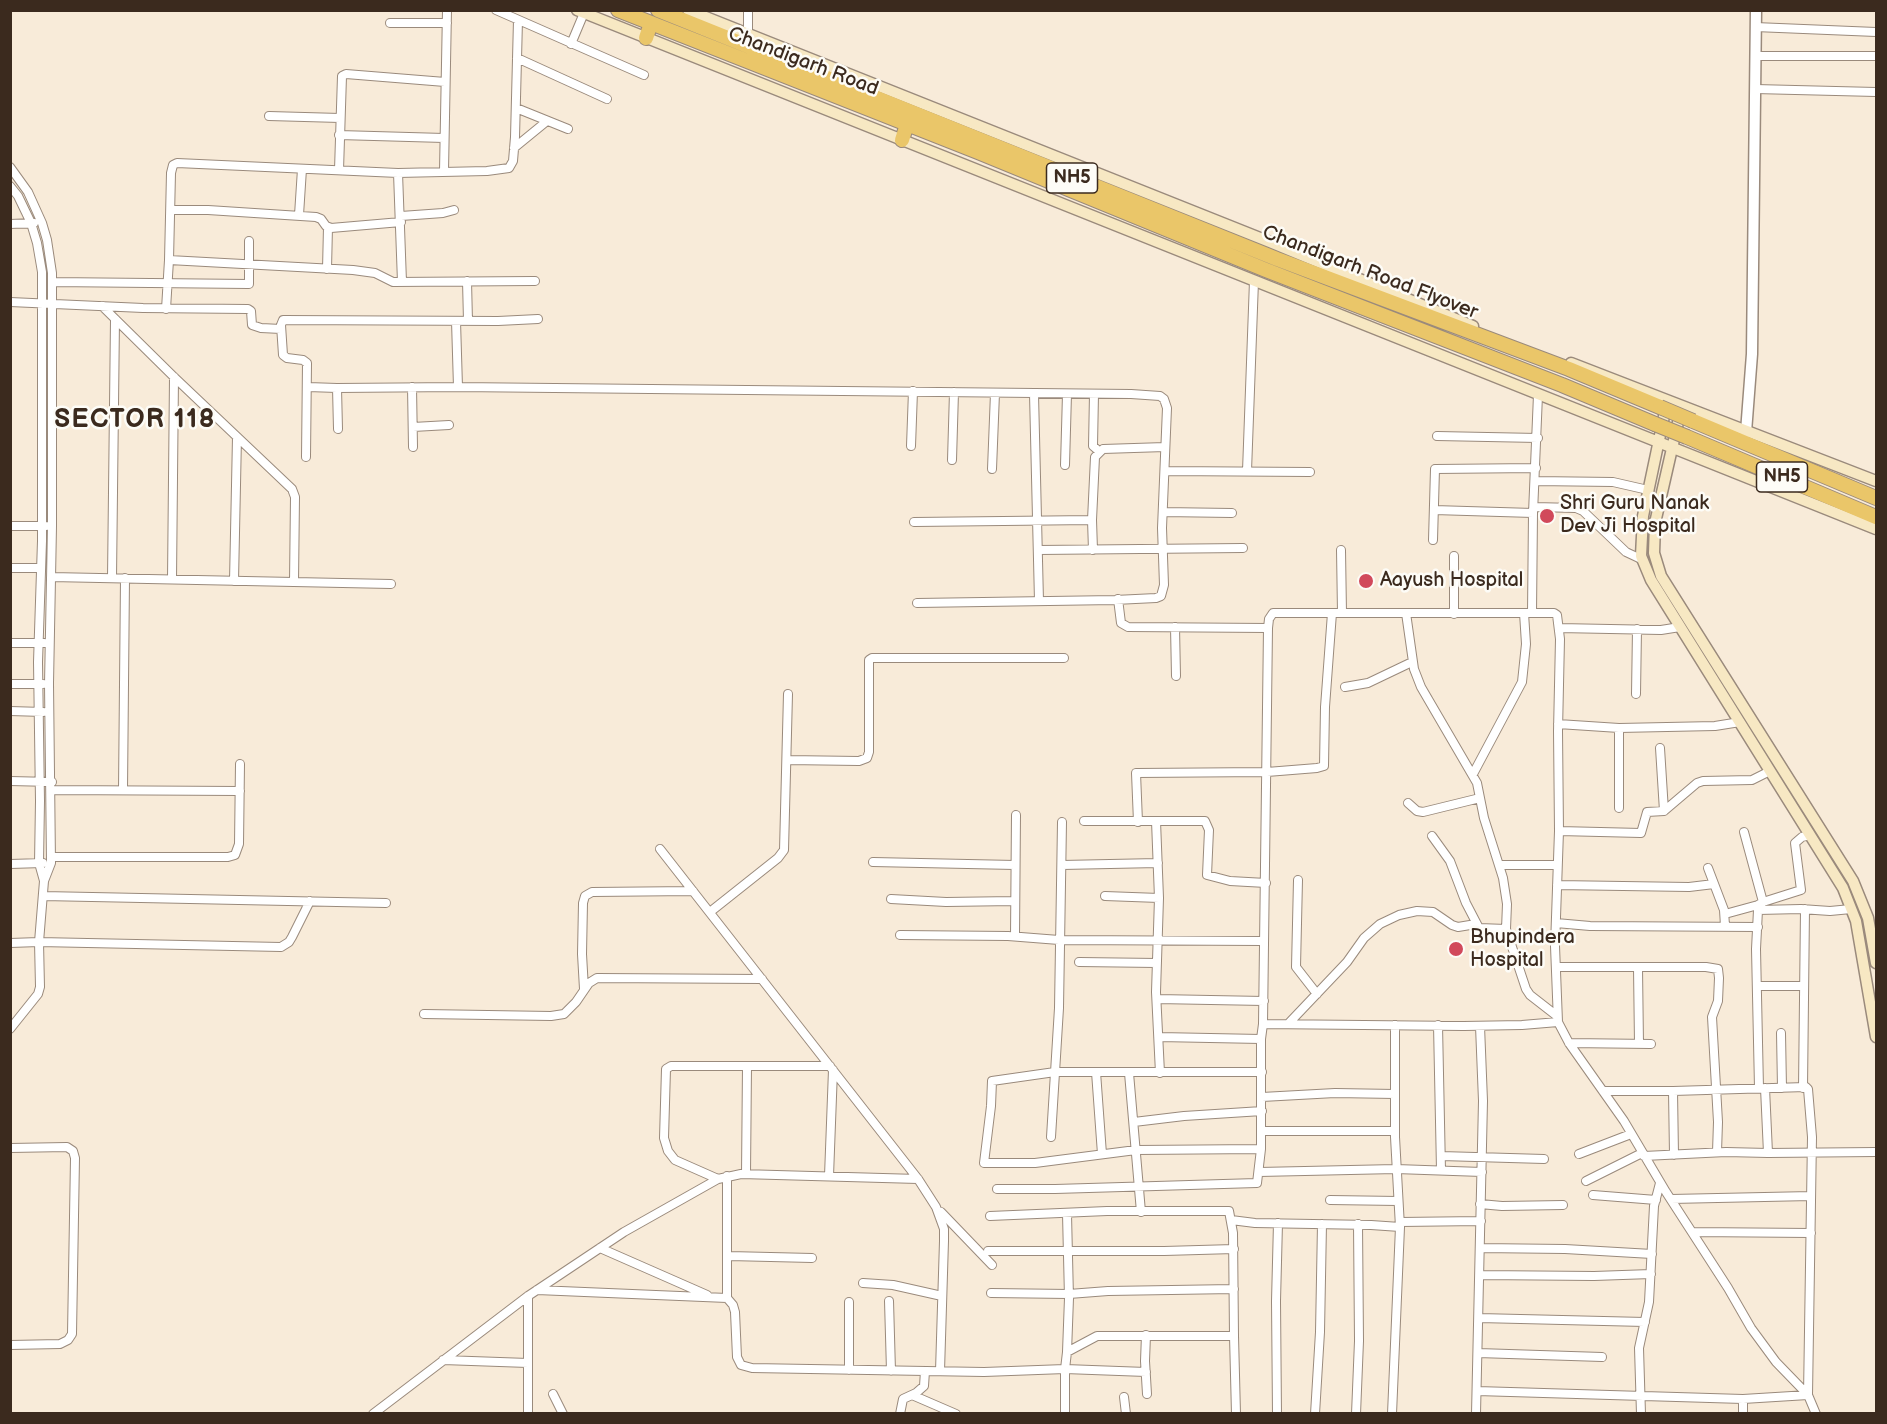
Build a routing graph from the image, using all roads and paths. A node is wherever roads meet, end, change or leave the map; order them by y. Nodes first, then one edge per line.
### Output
1 (447, 10) edge
2 (496, 10) edge
3 (618, 10) edge
4 (658, 10) edge
5 (688, 10) edge
6 (748, 10) edge
7 (1756, 10) edge
8 (580, 12) edge
9 (518, 20) junction
10 (390, 23) dead end
11 (447, 23) junction
12 (651, 23) junction
13 (1755, 27) junction
14 (1876, 32) edge
15 (748, 35) junction
16 (646, 38) junction
17 (571, 44) junction
18 (1755, 56) junction
19 (1876, 56) edge
20 (517, 58) junction
21 (644, 75) dead end
22 (446, 82) junction
23 (852, 83) junction
24 (1755, 89) junction
25 (1876, 92) edge
26 (607, 99) dead end
27 (516, 108) junction
28 (269, 116) dead end
29 (340, 118) junction
30 (547, 121) junction
31 (907, 124) junction
32 (568, 129) dead end
33 (339, 135) junction
34 (444, 138) junction
35 (902, 140) junction
36 (514, 148) junction
37 (10, 167) edge
38 (302, 169) junction
39 (339, 170) junction
40 (444, 171) junction
41 (398, 173) junction
42 (10, 186) edge
43 (171, 210) junction
44 (454, 210) dead end
45 (299, 215) junction
46 (401, 219) junction
47 (31, 223) junction
48 (42, 223) junction
49 (10, 224) edge
50 (328, 227) junction
51 (249, 240) dead end
52 (169, 260) junction
53 (249, 264) junction
54 (327, 269) junction
55 (466, 281) junction
56 (535, 281) dead end
57 (1254, 281) junction
58 (52, 282) junction
59 (402, 282) junction
60 (168, 283) junction
61 (10, 302) edge
62 (46, 304) junction
63 (102, 306) junction
64 (166, 309) junction
65 (116, 319) junction
66 (538, 319) dead end
67 (456, 321) junction
68 (468, 321) junction
69 (281, 329) junction
70 (174, 377) junction
71 (308, 387) junction
72 (412, 387) junction
73 (458, 387) junction
74 (337, 388) junction
75 (913, 392) junction
76 (954, 392) junction
77 (995, 393) junction
78 (1034, 394) junction
79 (1067, 394) junction
80 (1094, 394) junction
81 (1538, 395) junction
82 (1668, 401) junction
83 (1681, 406) junction
84 (449, 425) dead end
85 (413, 427) junction
86 (338, 429) dead end
87 (1746, 432) junction
88 (1437, 436) dead end
89 (237, 437) junction
90 (1538, 438) junction
91 (1658, 441) junction
92 (413, 447) dead end
93 (911, 447) dead end
94 (1165, 447) junction
95 (1672, 447) junction
96 (1100, 452) junction
97 (306, 457) dead end
98 (952, 459) dead end
99 (1065, 465) dead end
100 (1536, 468) junction
101 (992, 469) dead end
102 (1165, 471) junction
103 (1246, 471) junction
104 (1310, 472) dead end
105 (1535, 480) junction
106 (1876, 481) edge
107 (1648, 490) junction
108 (1876, 498) edge
109 (1434, 510) junction
110 (1534, 510) junction
111 (1163, 512) junction
112 (1232, 513) dead end
113 (1876, 517) edge
114 (1038, 520) junction
115 (1092, 520) junction
116 (914, 522) dead end
117 (10, 526) edge
118 (41, 526) junction
119 (52, 526) junction
120 (1876, 529) edge
121 (1433, 540) dead end
122 (1243, 548) dead end
123 (1038, 550) junction
124 (1093, 550) junction
125 (1163, 550) junction
126 (1341, 550) dead end
127 (1454, 556) dead end
128 (1643, 560) junction
129 (10, 568) edge
130 (41, 568) junction
131 (51, 577) junction
132 (112, 578) junction
133 (124, 578) junction
134 (172, 579) junction
135 (234, 581) junction
136 (294, 582) junction
137 (391, 584) dead end
138 (1118, 600) junction
139 (1039, 601) junction
140 (917, 603) dead end
141 (1332, 613) junction
142 (1342, 613) junction
143 (1406, 613) junction
144 (1528, 613) junction
145 (1454, 614) junction
146 (1175, 627) junction
147 (1680, 627) junction
148 (1268, 628) junction
149 (1559, 628) junction
150 (1637, 629) junction
151 (10, 643) edge
152 (39, 643) junction
153 (50, 644) junction
154 (1064, 658) dead end
155 (1412, 662) junction
156 (1176, 676) dead end
157 (10, 684) edge
158 (39, 684) junction
159 (49, 684) junction
160 (1345, 687) dead end
161 (789, 694) dead end
162 (1636, 694) dead end
163 (10, 711) edge
164 (39, 712) junction
165 (50, 712) junction
166 (1740, 722) junction
167 (1558, 724) junction
168 (1619, 728) junction
169 (1660, 748) dead end
170 (787, 760) junction
171 (240, 764) dead end
172 (1770, 771) junction
173 (1267, 772) junction
174 (1473, 774) junction
175 (10, 782) edge
176 (40, 782) junction
177 (52, 786) junction
178 (123, 790) junction
179 (240, 791) junction
180 (1480, 798) junction
181 (1408, 803) dead end
182 (1619, 808) dead end
183 (1664, 810) junction
184 (1016, 815) dead end
185 (1084, 821) dead end
186 (1156, 821) junction
187 (1062, 822) dead end
188 (1138, 822) junction
189 (1559, 831) junction
190 (1744, 832) dead end
191 (1810, 835) junction
192 (1432, 836) dead end
193 (660, 849) dead end
194 (51, 860) junction
195 (873, 862) dead end
196 (39, 863) junction
197 (1158, 863) junction
198 (10, 864) edge
199 (1016, 865) junction
200 (1062, 865) junction
201 (1499, 865) junction
202 (1557, 865) junction
203 (1708, 868) dead end
204 (1298, 880) dead end
205 (44, 881) junction
206 (1266, 883) junction
207 (1557, 885) junction
208 (1714, 885) junction
209 (693, 891) junction
210 (43, 896) junction
211 (1105, 896) dead end
212 (1159, 898) junction
213 (891, 899) dead end
214 (310, 901) junction
215 (1014, 901) junction
216 (386, 903) dead end
217 (1760, 905) junction
218 (1805, 909) junction
219 (1851, 909) junction
220 (710, 912) junction
221 (1725, 914) junction
222 (1556, 923) junction
223 (1476, 924) junction
224 (1725, 926) junction
225 (1758, 927) junction
226 (1506, 930) junction
227 (900, 935) dead end
228 (1015, 936) junction
229 (1059, 940) junction
230 (1157, 941) junction
231 (1264, 941) junction
232 (39, 942) junction
233 (10, 943) edge
234 (1079, 962) dead end
235 (1156, 963) junction
236 (1876, 963) edge
237 (1556, 967) junction
238 (1638, 968) junction
239 (762, 979) junction
240 (1757, 986) junction
241 (1804, 986) junction
242 (584, 989) junction
243 (1317, 994) junction
244 (1157, 999) junction
245 (1264, 1001) junction
246 (423, 1014) dead end
247 (1557, 1019) junction
248 (1289, 1023) junction
249 (1263, 1024) junction
250 (1395, 1025) junction
251 (1438, 1025) junction
252 (1480, 1026) junction
253 (10, 1029) edge
254 (1781, 1033) dead end
255 (1159, 1037) junction
256 (1876, 1037) edge
257 (1262, 1039) junction
258 (1569, 1043) junction
259 (1638, 1044) junction
260 (1651, 1044) dead end
261 (747, 1066) junction
262 (831, 1068) junction
263 (1055, 1072) junction
264 (1096, 1072) junction
265 (1262, 1072) junction
266 (1129, 1073) junction
267 (1160, 1073) junction
268 (1762, 1088) junction
269 (1782, 1088) junction
270 (1803, 1088) junction
271 (1716, 1089) junction
272 (1603, 1091) junction
273 (1673, 1091) junction
274 (1395, 1094) junction
275 (1262, 1097) junction
276 (1262, 1111) junction
277 (1134, 1122) junction
278 (1262, 1131) junction
279 (1395, 1131) junction
280 (1631, 1134) junction
281 (1051, 1137) dead end
282 (10, 1148) edge
283 (1262, 1149) junction
284 (1136, 1150) junction
285 (1717, 1152) junction
286 (1876, 1152) edge
287 (1768, 1153) junction
288 (1102, 1154) junction
289 (1579, 1154) dead end
290 (1643, 1154) junction
291 (1811, 1154) junction
292 (1674, 1155) junction
293 (1441, 1156) junction
294 (1481, 1158) junction
295 (1544, 1160) dead end
296 (1396, 1169) junction
297 (1441, 1170) junction
298 (1259, 1172) junction
299 (1482, 1172) junction
300 (746, 1174) junction
301 (727, 1176) junction
302 (829, 1176) junction
303 (718, 1179) junction
304 (918, 1179) junction
305 (1586, 1181) dead end
306 (1660, 1183) junction
307 (1139, 1186) junction
308 (997, 1189) dead end
309 (1593, 1195) dead end
310 (1811, 1196) junction
311 (1671, 1199) junction
312 (1330, 1200) dead end
313 (1656, 1200) junction
314 (1398, 1202) junction
315 (1480, 1203) junction
316 (1563, 1205) dead end
317 (936, 1207) junction
318 (1141, 1212) junction
319 (1067, 1214) junction
320 (990, 1216) dead end
321 (1232, 1220) junction
322 (1480, 1221) junction
323 (1278, 1223) junction
324 (1322, 1224) junction
325 (1358, 1224) junction
326 (1400, 1224) junction
327 (1693, 1232) junction
328 (1811, 1233) junction
329 (600, 1248) junction
330 (1480, 1248) junction
331 (1068, 1250) junction
332 (1234, 1250) junction
333 (988, 1251) dead end
334 (1652, 1254) junction
335 (729, 1256) junction
336 (812, 1258) dead end
337 (992, 1265) dead end
338 (1651, 1274) junction
339 (1480, 1275) junction
340 (862, 1282) dead end
341 (1234, 1289) junction
342 (537, 1290) junction
343 (991, 1293) dead end
344 (1069, 1294) junction
345 (528, 1296) junction
346 (942, 1296) junction
347 (712, 1297) junction
348 (728, 1299) junction
349 (849, 1302) dead end
350 (890, 1302) dead end
351 (1479, 1318) junction
352 (1645, 1322) junction
353 (1146, 1335) junction
354 (1234, 1335) junction
355 (10, 1345) edge
356 (1067, 1352) junction
357 (1478, 1353) junction
358 (1602, 1357) dead end
359 (442, 1360) junction
360 (528, 1363) junction
361 (1065, 1369) junction
362 (849, 1370) junction
363 (891, 1371) junction
364 (925, 1371) junction
365 (940, 1371) junction
366 (1146, 1372) junction
367 (1477, 1391) junction
368 (553, 1394) dead end
369 (1147, 1394) dead end
370 (912, 1395) junction
371 (1808, 1395) junction
372 (1640, 1396) junction
373 (1124, 1397) dead end
374 (1743, 1399) junction
375 (373, 1413) edge
376 (528, 1413) edge
377 (563, 1413) edge
378 (900, 1413) edge
379 (956, 1413) edge
380 (1065, 1413) edge
381 (1126, 1413) edge
382 (1236, 1413) edge
383 (1277, 1413) edge
384 (1315, 1413) edge
385 (1356, 1413) edge
386 (1392, 1413) edge
387 (1476, 1413) edge
388 (1641, 1413) edge
389 (1743, 1413) edge
390 (1816, 1413) edge

1 - 11 street
2 - 9 street
3 - 12 highway, NH5
4 - 23 highway, NH5
5 - 15 main road
6 - 15 street
7 - 13 street
8 - 16 main road
8 - 17 street
9 - 17 street
9 - 20 street
10 - 11 street
11 - 22 street
12 - 16 highway
12 - 31 highway, Chandigarh Road / NH5
13 - 14 street
13 - 18 street
15 - 23 main road
16 - 35 main road
17 - 21 street
18 - 19 street
18 - 24 street
20 - 26 street
20 - 27 street
22 - 29 street
22 - 34 street
23 - 82 main road
23 - 108 highway, Chandigarh Road Flyover / NH5, bridge
24 - 25 street
24 - 87 street
27 - 30 street
27 - 36 street
28 - 29 street
29 - 33 street
30 - 32 street
30 - 36 street
31 - 35 highway
31 - 113 highway, Chandigarh Road Flyover / NH5, bridge
33 - 34 street
33 - 39 street
34 - 40 street
35 - 57 main road
36 - 40 street
37 - 48 street
38 - 39 street
38 - 43 street
38 - 45 street
39 - 41 street
40 - 41 street
41 - 46 street
42 - 47 street
43 - 45 street
43 - 52 street
44 - 46 street
45 - 50 street
46 - 50 street
46 - 59 street
47 - 48 street
47 - 49 street
47 - 62 street
48 - 58 street
50 - 54 street
51 - 53 street
52 - 53 street
52 - 60 street
53 - 54 street
53 - 60 street
54 - 59 street
55 - 56 street
55 - 59 street
55 - 68 street
57 - 81 main road
57 - 103 street
58 - 60 street
58 - 62 street
60 - 64 street
61 - 62 street
62 - 63 street
62 - 118 street
62 - 119 street
63 - 64 street
63 - 65 street
64 - 69 street
65 - 70 street
65 - 132 street
66 - 68 street
67 - 68 street
67 - 69 street
67 - 73 street
69 - 71 street
70 - 89 street
70 - 134 street
71 - 74 street
71 - 97 street
72 - 73 street
72 - 74 street
72 - 85 street
73 - 75 street
74 - 86 street
75 - 76 street
75 - 93 street
76 - 77 street
76 - 98 street
77 - 78 street
77 - 101 street
78 - 79 street
78 - 114 street
79 - 80 street
79 - 99 street
80 - 94 street
80 - 96 street
81 - 90 street
81 - 91 main road
82 - 83 main road
82 - 91 main road
83 - 87 main road
83 - 95 main road
84 - 85 street
85 - 92 street
87 - 106 main road
88 - 90 street
89 - 135 street
89 - 136 street
90 - 100 street
91 - 95 main road
91 - 107 main road
94 - 96 street
94 - 102 street
95 - 120 main road
95 - 236 main road
96 - 115 street
100 - 105 street
100 - 109 street
102 - 103 street
102 - 111 street
103 - 104 street
105 - 107 street
105 - 110 street
107 - 128 main road
109 - 110 street
109 - 121 street
110 - 128 street
110 - 144 street
111 - 112 street
111 - 125 street
114 - 115 street
114 - 116 street
114 - 123 street
115 - 124 street
117 - 118 street
118 - 119 street
118 - 130 street
119 - 131 street
122 - 125 street
123 - 124 street
123 - 139 street
124 - 125 street
125 - 138 street
126 - 142 street
127 - 145 street
128 - 147 main road
129 - 130 street
130 - 152 street
131 - 132 street
131 - 153 street
132 - 133 street
133 - 134 street
133 - 178 street
134 - 135 street
135 - 136 street
136 - 137 street
138 - 139 street
138 - 146 street
139 - 140 street
141 - 142 street
141 - 148 street
141 - 173 street
142 - 143 street
143 - 145 street
143 - 155 street
144 - 145 street
144 - 149 street
144 - 174 street
146 - 148 street
146 - 156 street
147 - 150 street
147 - 166 main road
148 - 173 street
149 - 150 street
149 - 167 street
150 - 162 street
151 - 152 street
152 - 153 street
152 - 158 street
153 - 159 street
154 - 170 street
155 - 160 street
155 - 174 street
157 - 158 street
158 - 159 street
158 - 164 street
159 - 165 street
161 - 170 street
163 - 164 street
164 - 165 street
164 - 176 street
165 - 177 street
166 - 168 street
166 - 172 main road
167 - 168 street
167 - 189 street
168 - 182 street
169 - 183 street
170 - 220 street
171 - 179 street
172 - 183 street
172 - 191 main road
173 - 188 street
173 - 206 street
174 - 180 street
175 - 176 street
176 - 177 street
176 - 196 street
177 - 178 street
177 - 194 street
178 - 179 street
179 - 194 street
180 - 181 street
180 - 201 street
183 - 189 street
184 - 199 street
185 - 188 street
186 - 188 street
186 - 197 street
186 - 206 street
187 - 200 street
189 - 202 street
190 - 217 street
191 - 217 street
191 - 219 main road
192 - 223 street
193 - 209 street
194 - 196 street
194 - 205 street
195 - 199 street
196 - 198 street
196 - 205 street
197 - 200 street
197 - 212 street
199 - 215 street
200 - 229 street
201 - 202 street
201 - 226 street
202 - 207 street
203 - 208 street
204 - 243 street
205 - 210 street
206 - 231 street
207 - 208 street
207 - 222 street
208 - 221 street
209 - 220 street
209 - 242 street
210 - 214 street
210 - 232 street
211 - 212 street
212 - 230 street
213 - 215 street
214 - 216 street
214 - 232 street
215 - 228 street
217 - 218 street
217 - 221 street
217 - 225 street
218 - 219 street
218 - 241 street
219 - 256 main road
220 - 239 street
221 - 224 street
222 - 224 street
222 - 237 street
223 - 226 street
223 - 243 street
224 - 225 street
225 - 240 street
226 - 247 street
227 - 228 street
228 - 229 street
229 - 230 street
229 - 263 street
230 - 231 street
230 - 235 street
231 - 245 street
232 - 233 street
232 - 253 street
234 - 235 street
235 - 244 street
237 - 238 street
237 - 247 street
238 - 259 street
238 - 271 street
239 - 242 street
239 - 262 street
240 - 241 street
240 - 268 street
241 - 270 street
242 - 246 street
243 - 248 street
244 - 245 street
244 - 255 street
245 - 249 street
247 - 252 street
247 - 258 street
248 - 249 street
248 - 250 street
249 - 257 street
250 - 251 street
250 - 274 street
251 - 252 street
251 - 293 street
252 - 294 street
254 - 269 street
255 - 257 street
255 - 267 street
257 - 265 street
258 - 259 street
258 - 272 street
259 - 260 street
261 - 262 street
261 - 300 street
261 - 303 street
262 - 302 street
262 - 304 street
263 - 264 street
263 - 281 street
263 - 288 street
264 - 266 street
264 - 288 street
265 - 267 street
265 - 275 street
266 - 267 street
266 - 277 street
268 - 269 street
268 - 271 street
268 - 287 street
269 - 270 street
270 - 291 street
271 - 273 street
271 - 285 street
272 - 273 street
272 - 280 street
273 - 292 street
274 - 275 street
274 - 279 street
275 - 276 street
276 - 277 street
276 - 278 street
277 - 284 street
278 - 279 street
278 - 283 street
279 - 296 street
280 - 289 street
280 - 290 street
282 - 355 street
283 - 284 street
283 - 298 street
284 - 288 street
284 - 307 street
285 - 287 street
285 - 292 street
286 - 291 street
287 - 291 street
290 - 292 street
290 - 305 street
290 - 306 street
291 - 310 street
293 - 294 street
293 - 297 street
294 - 295 street
294 - 299 street
296 - 297 street
296 - 298 street
296 - 314 street
297 - 299 street
298 - 307 street
299 - 315 street
300 - 301 street
300 - 302 street
301 - 303 street
301 - 335 street
302 - 304 street
303 - 329 street
304 - 317 street
306 - 311 street
306 - 313 street
307 - 308 street
307 - 318 street
309 - 313 street
310 - 311 street
310 - 328 street
311 - 327 street
312 - 314 street
313 - 334 street
314 - 326 street
315 - 316 street
315 - 322 street
317 - 337 street
317 - 346 street
318 - 319 street
318 - 321 street
319 - 320 street
319 - 331 street
321 - 323 street
321 - 332 street
322 - 326 street
322 - 330 street
323 - 324 street
323 - 383 street
324 - 325 street
324 - 384 street
325 - 326 street
325 - 385 street
326 - 386 street
327 - 328 street
327 - 371 street
328 - 371 street
329 - 342 street
329 - 347 street
330 - 334 street
330 - 339 street
331 - 332 street
331 - 333 street
331 - 344 street
332 - 341 street
334 - 338 street
335 - 336 street
335 - 348 street
338 - 339 street
338 - 352 street
339 - 351 street
340 - 346 street
341 - 344 street
341 - 354 street
342 - 345 street
342 - 347 street
343 - 344 street
344 - 356 street
345 - 359 street
345 - 360 street
346 - 365 street
347 - 348 street
348 - 362 street
349 - 362 street
350 - 363 street
351 - 352 street
351 - 357 street
352 - 372 street
353 - 354 street
353 - 356 street
353 - 366 street
354 - 382 street
356 - 361 street
357 - 358 street
357 - 367 street
359 - 360 street
359 - 375 street
360 - 376 street
361 - 365 street
361 - 366 street
361 - 380 street
362 - 363 street
363 - 364 street
364 - 365 street
364 - 370 street
366 - 369 street
367 - 372 street
367 - 387 street
368 - 377 street
370 - 378 street
370 - 379 street
371 - 374 street
371 - 390 street
372 - 374 street
372 - 388 street
373 - 381 street
374 - 389 street

